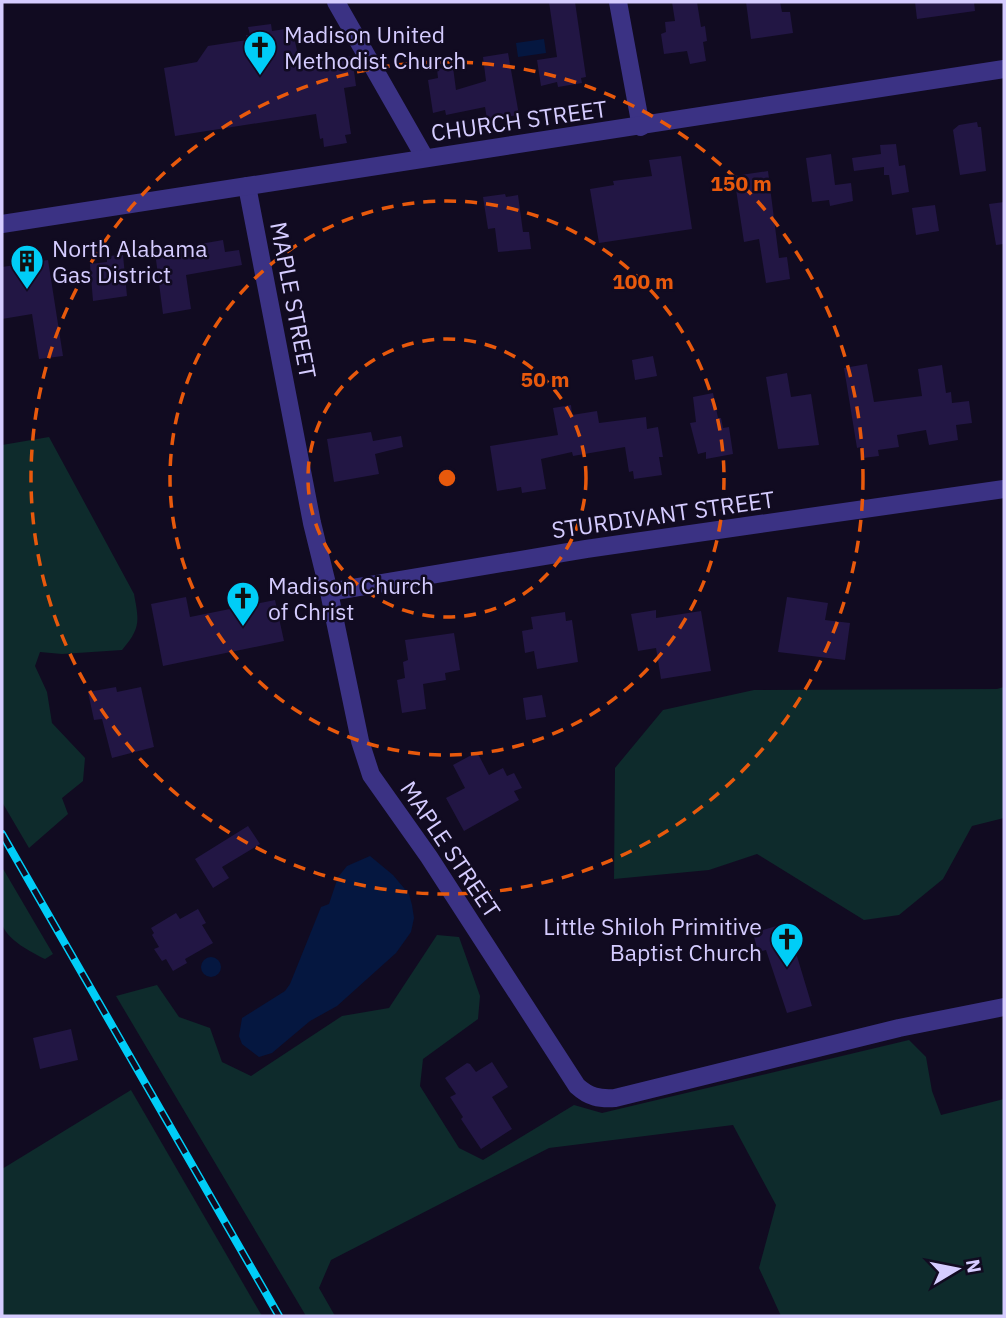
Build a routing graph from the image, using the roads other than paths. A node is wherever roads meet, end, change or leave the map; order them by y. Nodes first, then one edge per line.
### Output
1 (336, 2) edge
2 (618, 2) edge
3 (1004, 69) edge
4 (641, 127) junction
5 (425, 158) junction
6 (247, 186) junction
7 (2, 225) edge
8 (1004, 489) edge
9 (329, 592) junction
10 (1004, 1007) edge

1 - 5 street
2 - 4 street
3 - 4 street, CHURCH STREET
4 - 5 street, CHURCH STREET
5 - 6 street, CHURCH STREET
6 - 7 street, CHURCH STREET
6 - 9 street, MAPLE STREET
8 - 9 street, STURDIVANT STREET
9 - 10 street, MAPLE STREET

